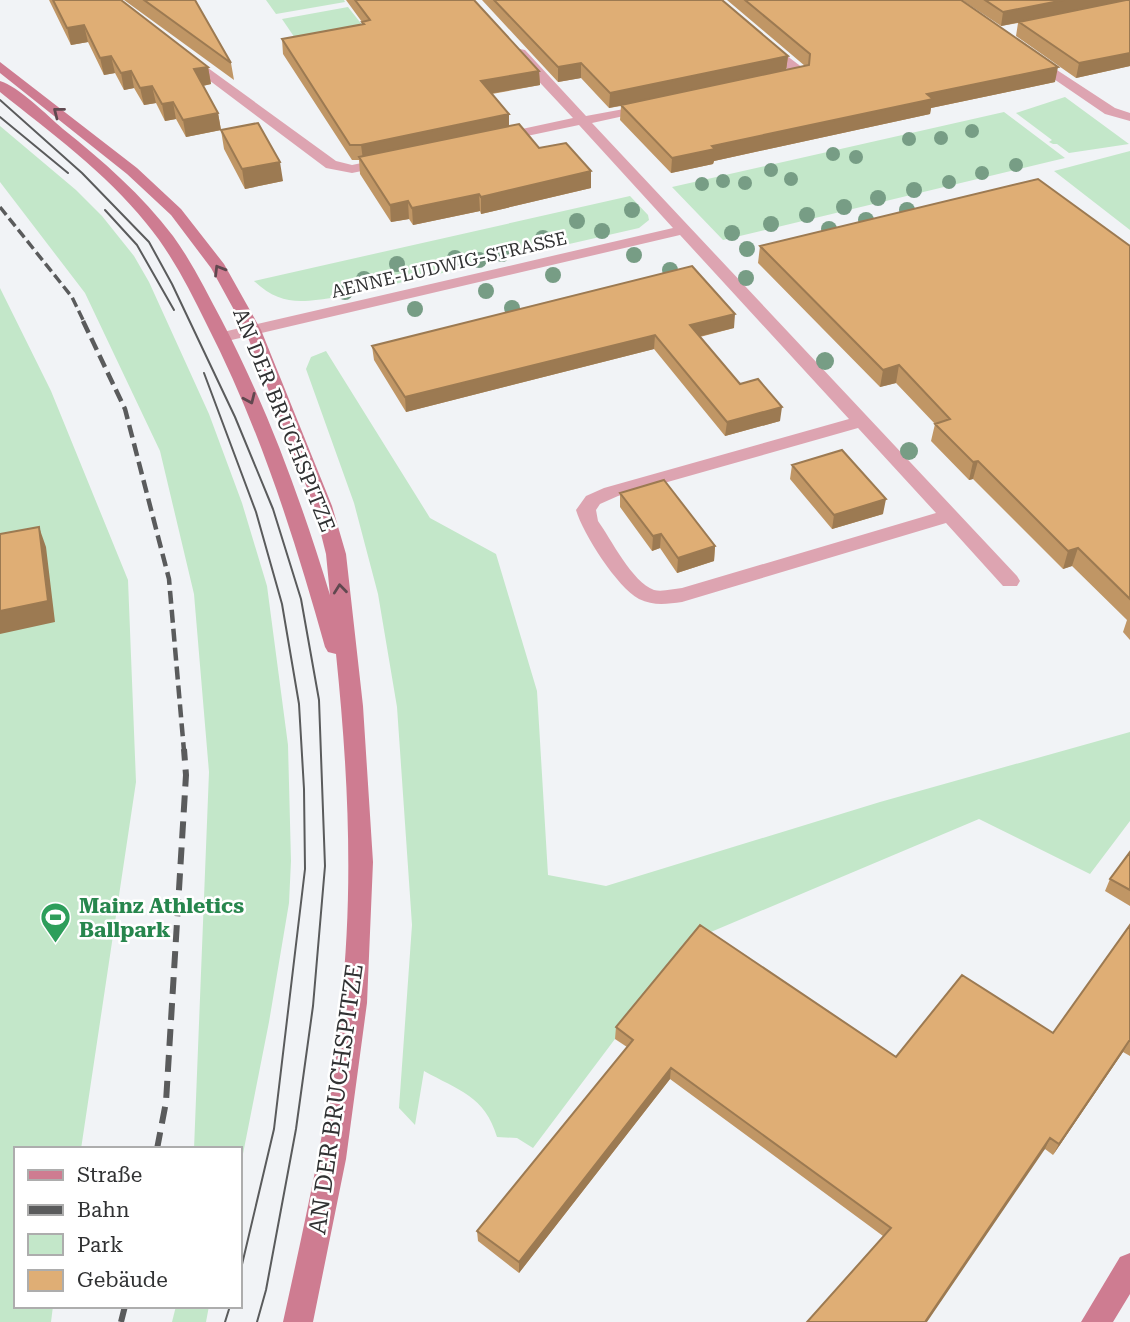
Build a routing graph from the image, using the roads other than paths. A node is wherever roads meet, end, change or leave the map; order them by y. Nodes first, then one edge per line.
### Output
1 (754, 33) edge
2 (508, 40) edge
3 (172, 46) edge
4 (1018, 48) edge
5 (0, 66) edge
6 (789, 77) edge
7 (0, 85) edge
8 (655, 105) edge
9 (1130, 117) edge
10 (582, 120) junction
11 (479, 142) edge
12 (402, 159) edge
13 (683, 229) junction
14 (253, 330) junction
15 (223, 337) junction
16 (862, 421) junction
17 (949, 516) junction
18 (1010, 581) dead end
19 (352, 706) junction
20 (1130, 1266) edge
21 (298, 1322) edge
22 (1096, 1322) edge

1 - 6 street
2 - 10 street
3 - 12 street
4 - 9 street
14 -> 5 main road, AN DER BRUCHSPITZE
7 - 15 main road, AN DER BRUCHSPITZE
8 - 10 street
10 - 11 street
10 - 13 street
13 - 14 street, AENNE-LUDWIG-STRASSE
13 - 16 street
14 - 15 street, AENNE-LUDWIG-STRASSE
19 -> 14 main road, AN DER BRUCHSPITZE
15 -> 19 main road, AN DER BRUCHSPITZE
16 - 17 street
16 - 17 street
17 - 18 street
19 - 21 main road, AN DER BRUCHSPITZE
20 - 22 main road

